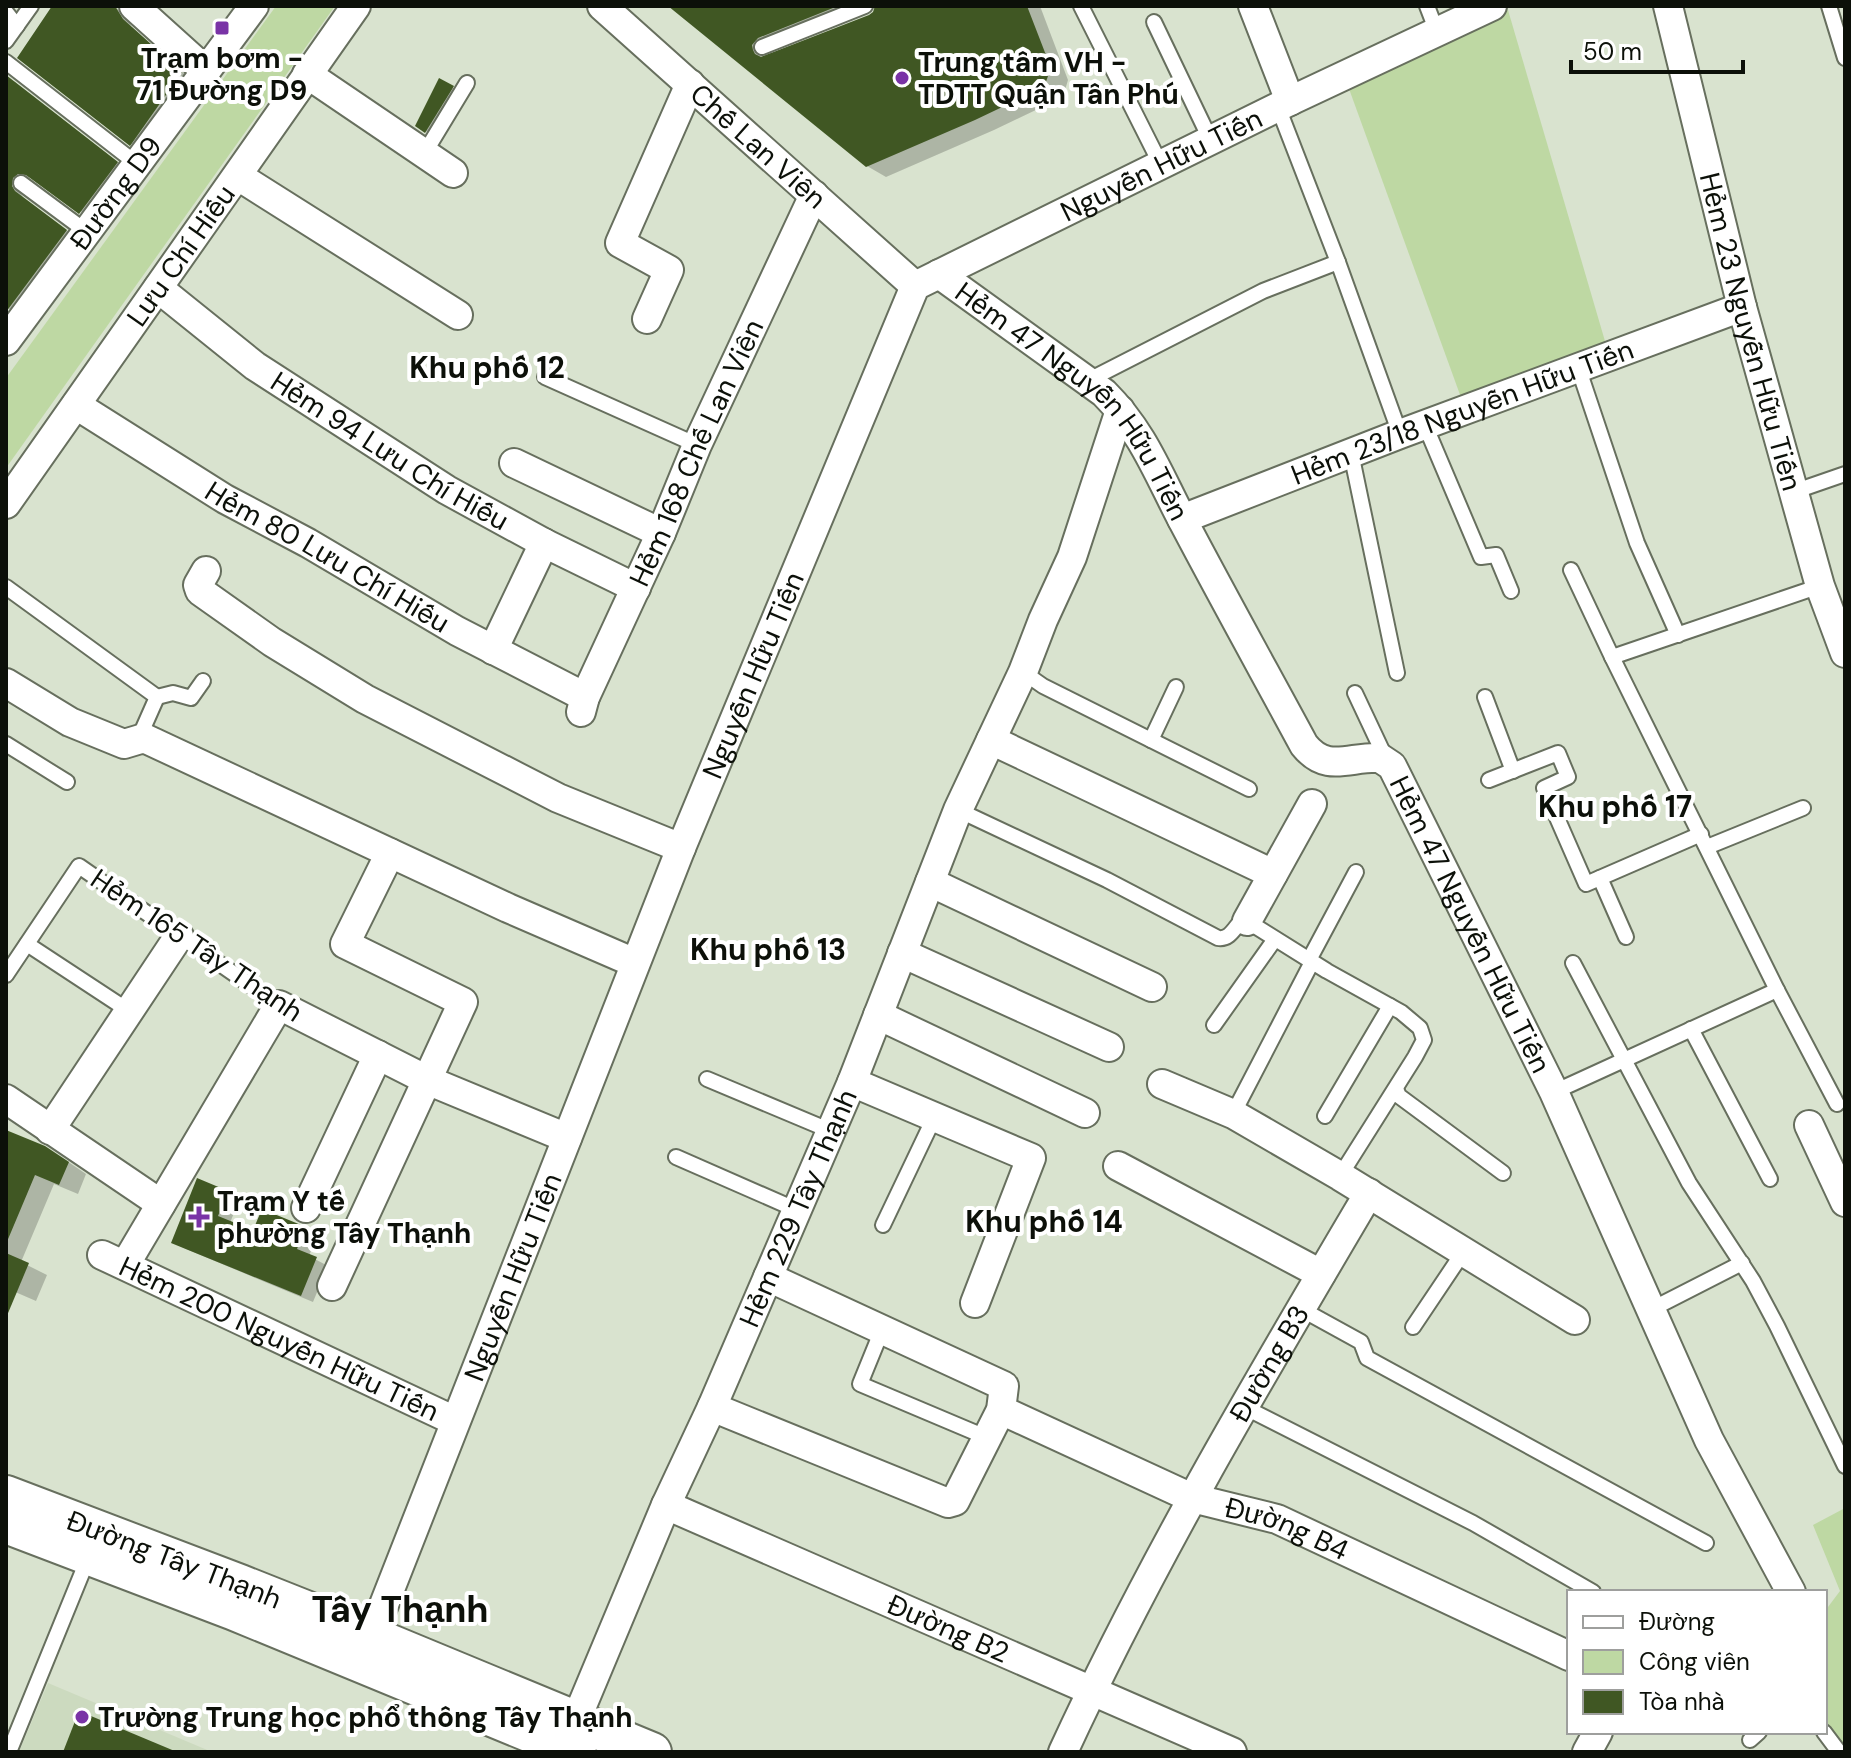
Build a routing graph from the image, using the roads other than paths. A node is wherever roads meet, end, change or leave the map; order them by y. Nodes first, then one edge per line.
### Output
1 (31, 6) edge
2 (134, 6) edge
3 (254, 6) edge
4 (356, 6) edge
5 (602, 6) edge
6 (865, 6) edge
7 (1081, 6) edge
8 (1253, 6) edge
9 (1492, 6) edge
10 (1668, 6) edge
11 (1829, 6) edge
12 (6, 12) edge
13 (1432, 19) edge
14 (1154, 22) dead end
15 (17, 26) junction
16 (6, 41) edge
17 (762, 47) dead end
18 (1845, 58) edge
19 (6, 62) edge
20 (206, 71) junction
21 (307, 74) junction
22 (467, 83) dead end
23 (690, 84) junction
24 (1284, 104) junction
25 (1211, 141) junction
26 (424, 154) junction
27 (137, 164) junction
28 (1161, 165) junction
29 (453, 173) dead end
30 (238, 176) junction
31 (21, 183) dead end
32 (814, 195) junction
33 (87, 232) junction
34 (1338, 262) junction
35 (927, 280) junction
36 (158, 288) junction
37 (1742, 307) junction
38 (458, 315) dead end
39 (647, 319) dead end
40 (7, 339) edge
41 (1578, 367) junction
42 (545, 377) dead end
43 (1087, 381) junction
44 (76, 405) junction
45 (1120, 410) junction
46 (1412, 429) junction
47 (697, 445) junction
48 (1351, 453) junction
49 (514, 463) dead end
50 (1845, 474) edge
51 (1793, 492) junction
52 (6, 504) edge
53 (1182, 519) junction
54 (661, 533) junction
55 (544, 543) junction
56 (1571, 570) dead end
57 (206, 571) dead end
58 (1820, 586) junction
59 (6, 587) edge
60 (636, 588) junction
61 (1511, 591) dead end
62 (1678, 635) junction
63 (493, 650) junction
64 (1845, 653) edge
65 (1612, 657) junction
66 (1397, 673) dead end
67 (203, 681) dead end
68 (1018, 682) junction
69 (6, 683) edge
70 (1176, 687) dead end
71 (1355, 693) dead end
72 (157, 697) junction
73 (1485, 697) dead end
74 (583, 705) joint
75 (138, 740) junction
76 (991, 740) junction
77 (1151, 740) junction
78 (6, 744) edge
79 (1388, 762) junction
80 (1513, 771) junction
81 (1489, 780) dead end
82 (67, 782) dead end
83 (1249, 789) dead end
84 (1312, 804) dead end
85 (1803, 808) dead end
86 (958, 810) junction
87 (1704, 841) junction
88 (681, 848) junction
89 (390, 853) junction
90 (1356, 872) dead end
91 (1273, 874) junction
92 (1600, 878) junction
93 (930, 882) junction
94 (1247, 921) junction
95 (179, 936) junction
96 (1626, 937) dead end
97 (1275, 939) junction
98 (27, 944) junction
99 (902, 953) junction
100 (1310, 961) junction
101 (635, 963) junction
102 (1573, 963) dead end
103 (6, 975) edge
104 (1152, 987) dead end
105 (1777, 990) junction
106 (279, 1005) junction
107 (1390, 1006) junction
108 (129, 1011) junction
109 (878, 1015) junction
110 (1214, 1025) dead end
111 (1691, 1029) junction
112 (1109, 1047) dead end
113 (378, 1055) junction
114 (1624, 1060) junction
115 (707, 1079) dead end
116 (427, 1080) junction
117 (852, 1082) junction
118 (1162, 1084) dead end
119 (1396, 1089) junction
120 (1554, 1092) junction
121 (6, 1099) edge
122 (1837, 1104) dead end
123 (1085, 1113) dead end
124 (1233, 1114) junction
125 (1325, 1116) dead end
126 (934, 1118) junction
127 (1809, 1125) dead end
128 (50, 1130) junction
129 (831, 1131) junction
130 (567, 1138) junction
131 (676, 1157) dead end
132 (1118, 1166) dead end
133 (1503, 1173) dead end
134 (1340, 1176) junction
135 (1770, 1179) dead end
136 (1369, 1193) junction
137 (1845, 1202) edge
138 (161, 1204) junction
139 (306, 1208) dead end
140 (797, 1210) junction
141 (883, 1225) dead end
142 (1464, 1251) junction
143 (1742, 1263) junction
144 (1321, 1274) junction
145 (768, 1277) junction
146 (332, 1286) dead end
147 (975, 1303) dead end
148 (1301, 1309) junction
149 (1650, 1310) junction
150 (1575, 1320) dead end
151 (1413, 1327) dead end
152 (882, 1330) junction
153 (712, 1407) junction
154 (1244, 1407) junction
155 (1001, 1410) junction
156 (455, 1421) junction
157 (988, 1438) junction
158 (1845, 1466) edge
159 (6, 1495) edge
160 (1192, 1498) junction
161 (666, 1505) junction
162 (6, 1524) edge
163 (1706, 1543) dead end
164 (89, 1556) junction
165 (1590, 1590) edge
166 (1790, 1590) edge
167 (366, 1649) junction
168 (1567, 1655) edge
169 (1091, 1690) junction
170 (1597, 1734) edge
171 (1826, 1734) edge
172 (570, 1743) edge
173 (9, 1752) edge
174 (652, 1752) edge
175 (1063, 1752) edge
176 (1232, 1752) edge
177 (1587, 1752) edge
178 (1839, 1752) edge

1 - 15 lane
2 - 20 street
3 - 20 street, Đường D9
4 - 21 street, Lưu Chí Hiếu
5 - 23 street, Chế Lan Viên
6 - 17 lane
7 - 28 lane
8 - 24 street
9 - 13 street, Nguyễn Hữu Tiến
10 - 37 street, Hẻm 23 Nguyễn Hữu Tiến
11 - 18 lane
12 - 15 lane
13 - 24 street, Nguyễn Hữu Tiến
14 - 25 lane
15 - 16 lane
19 - 27 lane
20 - 27 street, Đường D9
21 - 26 street
21 - 30 street, Lưu Chí Hiếu
22 - 26 lane
23 - 32 street, Chế Lan Viên
23 - 39 street
24 - 25 street, Nguyễn Hữu Tiến
24 - 34 lane
25 - 28 street, Nguyễn Hữu Tiến
26 - 29 street
27 - 33 street, Đường D9
28 - 35 street, Nguyễn Hữu Tiến
30 - 36 street, Lưu Chí Hiếu
30 - 38 street
31 - 33 lane
32 - 35 street, Chế Lan Viên
32 - 47 street, Hẻm 168 Chế Lan Viên
33 - 40 street, Đường D9
34 - 43 lane
34 - 46 lane
35 - 43 street, Hẻm 47 Nguyễn Hữu Tiến
35 - 88 street, Nguyễn Hữu Tiến
36 - 44 street, Lưu Chí Hiếu
36 - 55 street, Hẻm 94 Lưu Chí Hiếu
37 - 41 street, Hẻm 23/18 Nguyễn Hữu Tiến
37 - 51 street, Hẻm 23 Nguyễn Hữu Tiến
41 - 46 street, Hẻm 23/18 Nguyễn Hữu Tiến
41 - 62 lane
42 - 47 lane
43 - 45 street, Hẻm 47 Nguyễn Hữu Tiến
44 - 52 street, Lưu Chí Hiếu
44 - 63 street, Hẻm 80 Lưu Chí Hiếu
45 - 53 street, Hẻm 47 Nguyễn Hữu Tiến
45 - 68 street, Hẻm 229 Tây Thạnh
46 - 48 street, Hẻm 23/18 Nguyễn Hữu Tiến
46 - 61 lane
47 - 54 street, Hẻm 168 Chế Lan Viên
48 - 53 street, Hẻm 23/18 Nguyễn Hữu Tiến
48 - 66 lane
49 - 54 street
50 - 51 lane
51 - 58 street, Hẻm 23 Nguyễn Hữu Tiến
53 - 79 street, Hẻm 47 Nguyễn Hữu Tiến
54 - 60 street, Hẻm 168 Chế Lan Viên
55 - 60 street, Hẻm 94 Lưu Chí Hiếu
55 - 63 street
56 - 65 lane
57 - 88 street
58 - 62 lane
58 - 64 street, Hẻm 23 Nguyễn Hữu Tiến
59 - 72 lane
60 - 74 street, Hẻm 168 Chế Lan Viên
62 - 65 lane
63 - 74 street, Hẻm 80 Lưu Chí Hiếu
65 - 87 lane
67 - 72 lane
68 - 76 street, Hẻm 229 Tây Thạnh
68 - 77 lane
69 - 75 street
70 - 77 lane
71 - 79 lane
72 - 75 lane
73 - 80 lane
75 - 89 street
76 - 86 street, Hẻm 229 Tây Thạnh
76 - 91 street
77 - 83 lane
78 - 82 lane
79 - 120 street, Hẻm 47 Nguyễn Hữu Tiến
80 - 81 lane
80 - 92 lane
84 - 91 street
85 - 87 lane
86 - 93 street, Hẻm 229 Tây Thạnh
86 - 94 lane
87 - 92 lane
87 - 105 lane
88 - 101 street, Nguyễn Hữu Tiến
89 - 101 street
89 - 116 street
90 - 100 lane
91 - 94 street
92 - 96 lane
93 - 99 street, Hẻm 229 Tây Thạnh
93 - 104 street
94 - 97 lane
95 - 98 lane, Hẻm 165 Tây Thạnh
95 - 106 lane, Hẻm 165 Tây Thạnh
95 - 108 street
97 - 100 lane
97 - 110 lane
98 - 103 lane, Hẻm 165 Tây Thạnh
98 - 108 lane
99 - 109 street, Hẻm 229 Tây Thạnh
99 - 112 street
100 - 107 lane
100 - 124 lane
101 - 130 street, Nguyễn Hữu Tiến
102 - 114 lane
105 - 111 lane
105 - 122 lane
106 - 113 street, Hẻm 165 Tây Thạnh
106 - 138 street
107 - 119 lane
107 - 125 lane
108 - 128 street
109 - 117 street, Hẻm 229 Tây Thạnh
109 - 123 street
111 - 114 lane
111 - 135 lane
113 - 116 street, Hẻm 165 Tây Thạnh
113 - 139 street
114 - 120 lane
114 - 143 lane
115 - 129 lane
116 - 130 street, Hẻm 165 Tây Thạnh
116 - 146 street
117 - 126 street
117 - 129 street, Hẻm 229 Tây Thạnh
118 - 124 street
119 - 133 lane
119 - 134 lane
120 - 149 street, Hẻm 47 Nguyễn Hữu Tiến
121 - 128 street
124 - 134 street
126 - 141 lane
126 - 147 street
127 - 137 street
128 - 138 street
129 - 140 street, Hẻm 229 Tây Thạnh
130 - 156 street, Nguyễn Hữu Tiến
131 - 140 lane
132 - 144 street
134 - 136 street
136 - 142 street
136 - 144 street, Đường B3
138 - 156 street, Hẻm 200 Nguyễn Hữu Tiến
140 - 145 street, Hẻm 229 Tây Thạnh
142 - 150 street
142 - 151 lane
143 - 149 lane
143 - 158 lane
144 - 148 street, Đường B3
145 - 152 street
145 - 153 street, Hẻm 229 Tây Thạnh
148 - 154 street, Đường B3
148 - 163 lane
149 - 166 street, Hẻm 47 Nguyễn Hữu Tiến
152 - 155 street
152 - 157 lane
153 - 157 street
153 - 161 street, Hẻm 229 Tây Thạnh
154 - 160 street, Đường B3
154 - 165 lane
155 - 157 street
155 - 160 street, Đường B4
156 - 167 street, Nguyễn Hữu Tiến
159 - 167 street, Đường Tây Thạnh
160 - 168 street, Đường B4
160 - 169 street, Đường B3
161 - 169 street, Đường B2
161 - 172 street, Hẻm 229 Tây Thạnh
162 - 164 street, Đường Tây Thạnh
164 - 167 street, Đường Tây Thạnh
164 - 173 lane
167 - 172 street, Đường Tây Thạnh
169 - 175 street, Đường B3
169 - 176 street, Đường B2
170 - 177 street
171 - 178 lane
172 - 174 street, Đường Tây Thạnh

